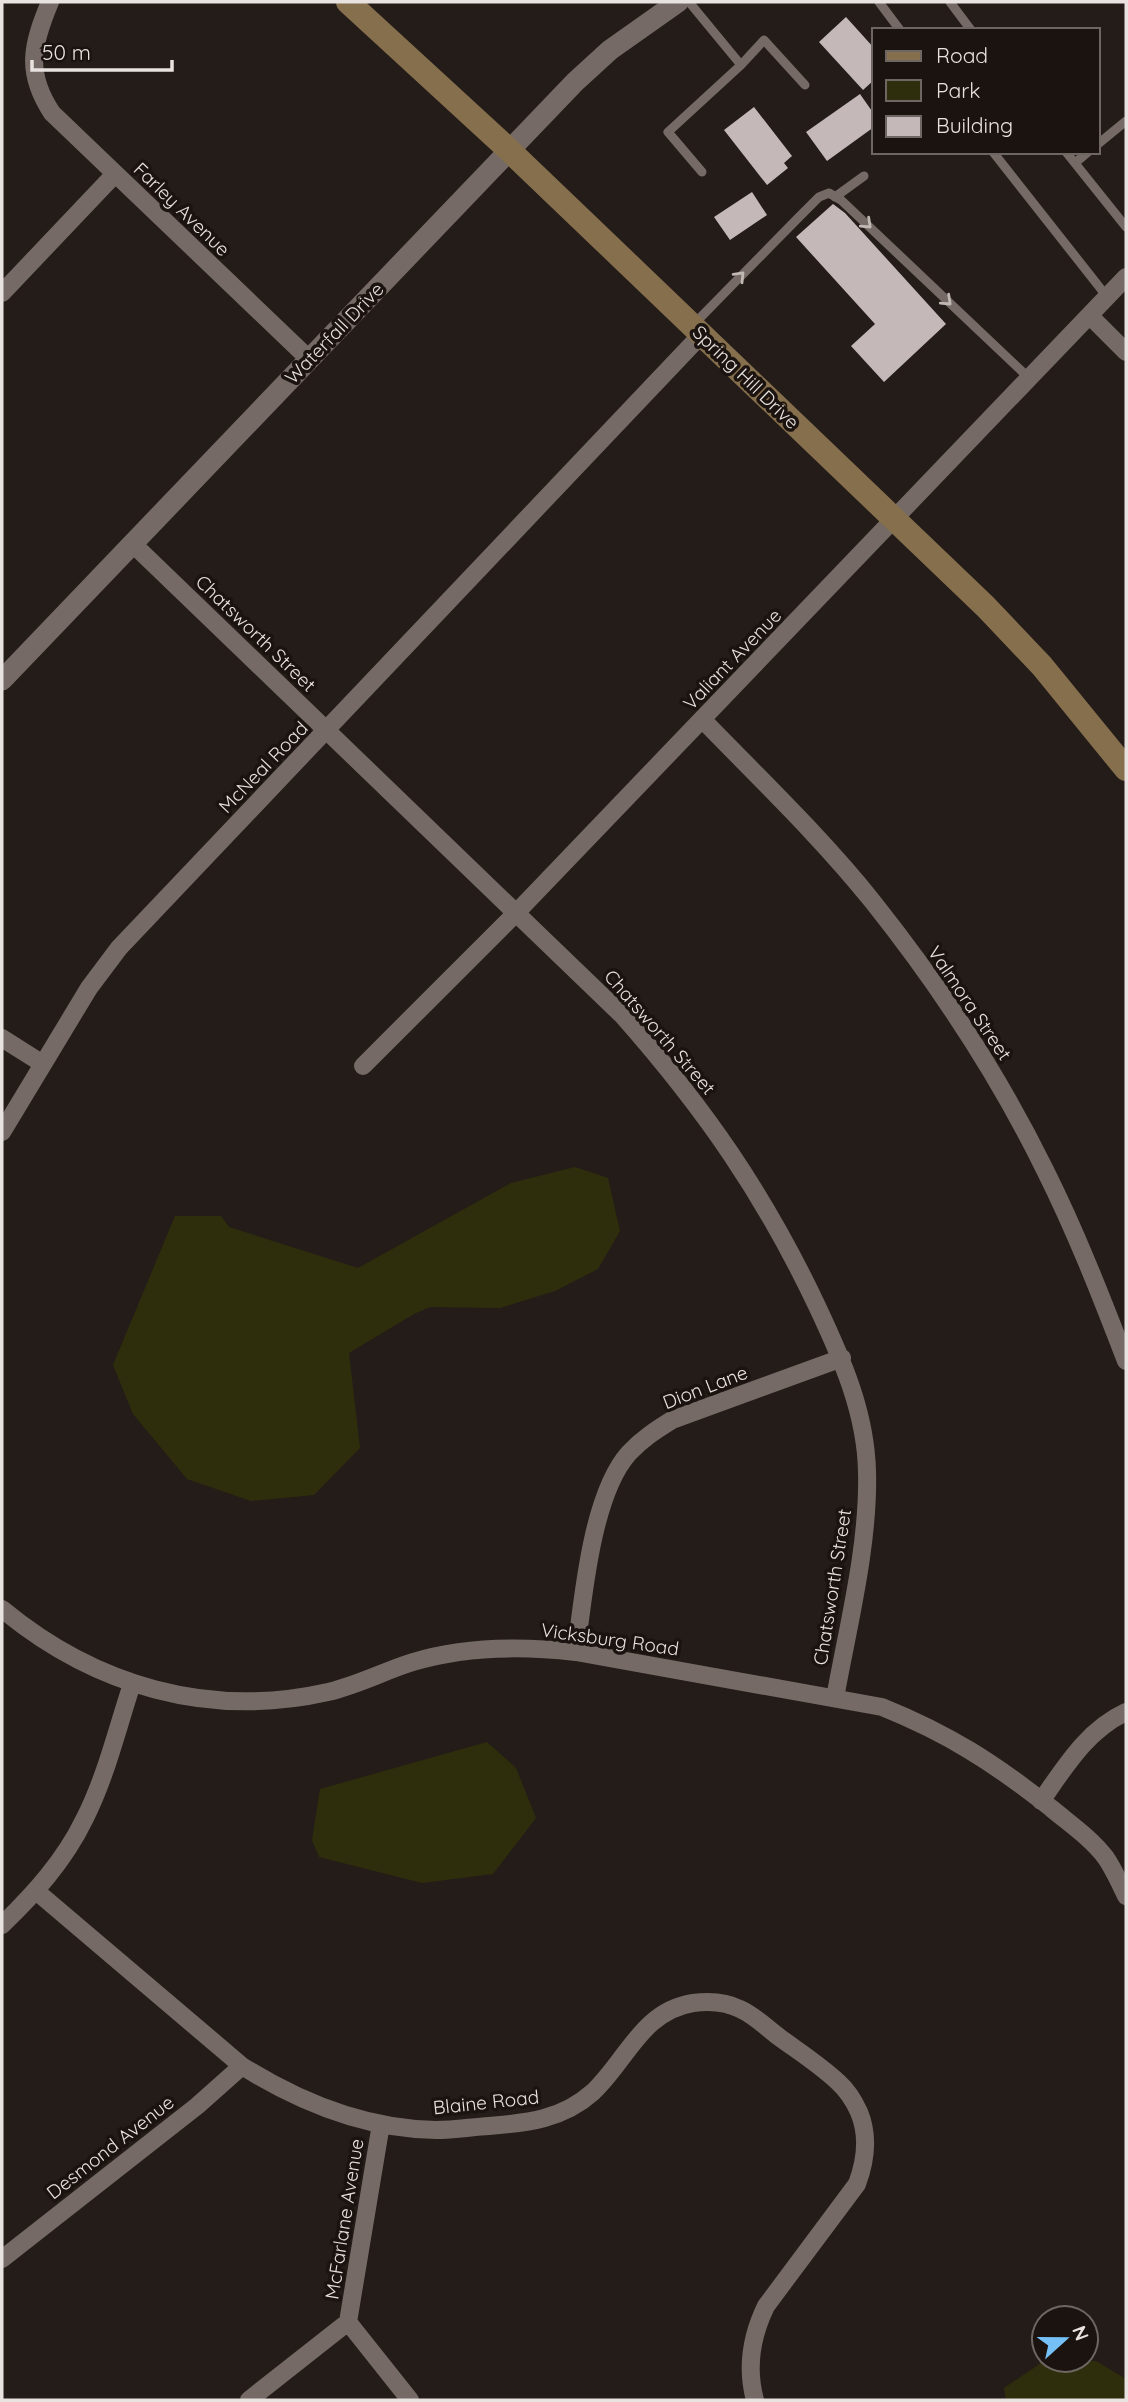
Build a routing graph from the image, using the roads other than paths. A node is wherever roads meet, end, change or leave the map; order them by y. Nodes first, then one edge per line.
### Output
1 (50, 2) edge
2 (348, 2) edge
3 (678, 2) edge
4 (689, 2) edge
5 (879, 2) edge
6 (950, 2) edge
7 (898, 28) edge
8 (970, 28) edge
9 (741, 65) junction
10 (805, 85) dead end
11 (1126, 121) edge
12 (1100, 142) edge
13 (509, 150) junction
14 (995, 154) edge
15 (1067, 154) edge
16 (1085, 154) edge
17 (1074, 163) junction
18 (702, 172) dead end
19 (115, 174) junction
20 (864, 176) dead end
21 (835, 197) junction
22 (1126, 227) edge
23 (1126, 277) edge
24 (2, 292) edge
25 (1108, 298) junction
26 (1090, 316) junction
27 (697, 330) junction
28 (1126, 352) edge
29 (309, 359) junction
30 (1029, 379) junction
31 (894, 519) junction
32 (132, 544) junction
33 (2, 680) edge
34 (702, 719) junction
35 (327, 730) junction
36 (1126, 769) edge
37 (516, 913) junction
38 (2, 1038) edge
39 (43, 1064) junction
40 (363, 1066) dead end
41 (2, 1132) edge
42 (842, 1358) junction
43 (1126, 1361) edge
44 (2, 1609) edge
45 (576, 1652) junction
46 (132, 1684) junction
47 (835, 1698) junction
48 (1126, 1712) edge
49 (1041, 1801) junction
50 (36, 1891) junction
51 (1126, 1896) edge
52 (2, 1925) edge
53 (242, 2066) junction
54 (381, 2124) junction
55 (2, 2259) edge
56 (348, 2322) junction
57 (249, 2400) edge
58 (410, 2400) edge
59 (755, 2400) edge

1 - 19 street
2 - 13 main road, Spring Hill Drive
3 - 13 street, Waterfall Drive
4 - 9 lane
5 - 7 lane
6 - 8 lane
9 - 10 lane
9 - 18 lane
11 - 12 lane
13 - 27 main road, Spring Hill Drive
13 - 29 street, Waterfall Drive
14 - 25 lane
15 - 17 lane
16 - 17 lane
17 - 22 lane
19 - 24 street, Farley Avenue
19 - 29 street, Farley Avenue
20 - 21 lane
27 -> 21 lane
21 -> 30 lane
23 - 25 street, Valiant Avenue
25 - 26 street, Valiant Avenue
26 - 28 street
26 - 30 street, Valiant Avenue
27 - 31 main road, Spring Hill Drive
27 - 35 street, McNeal Road
29 - 32 street, Waterfall Drive
30 - 31 street, Valiant Avenue
31 - 34 street, Valiant Avenue
31 - 36 main road, Spring Hill Drive
32 - 33 street, Waterfall Drive
32 - 35 street, Chatsworth Street
34 - 37 street, Valiant Avenue
34 - 43 street, Valmora Street
35 - 37 street, Chatsworth Street
35 - 39 street, McNeal Road
37 - 40 street, Valiant Avenue
37 - 42 street, Chatsworth Street
38 - 39 street
39 - 41 street, McNeal Road
42 - 45 street, Dion Lane
42 - 47 street, Chatsworth Street
44 - 46 street, Vicksburg Road
45 - 46 street, Vicksburg Road
45 - 47 street, Vicksburg Road
46 - 50 street
47 - 49 street, Vicksburg Road
48 - 49 street
49 - 51 street, Vicksburg Road
50 - 52 street
50 - 53 street, Blaine Road
53 - 54 street, Blaine Road
53 - 55 street, Desmond Avenue
54 - 56 street, McFarlane Avenue
54 - 59 street, Blaine Road
56 - 57 street
56 - 58 street

